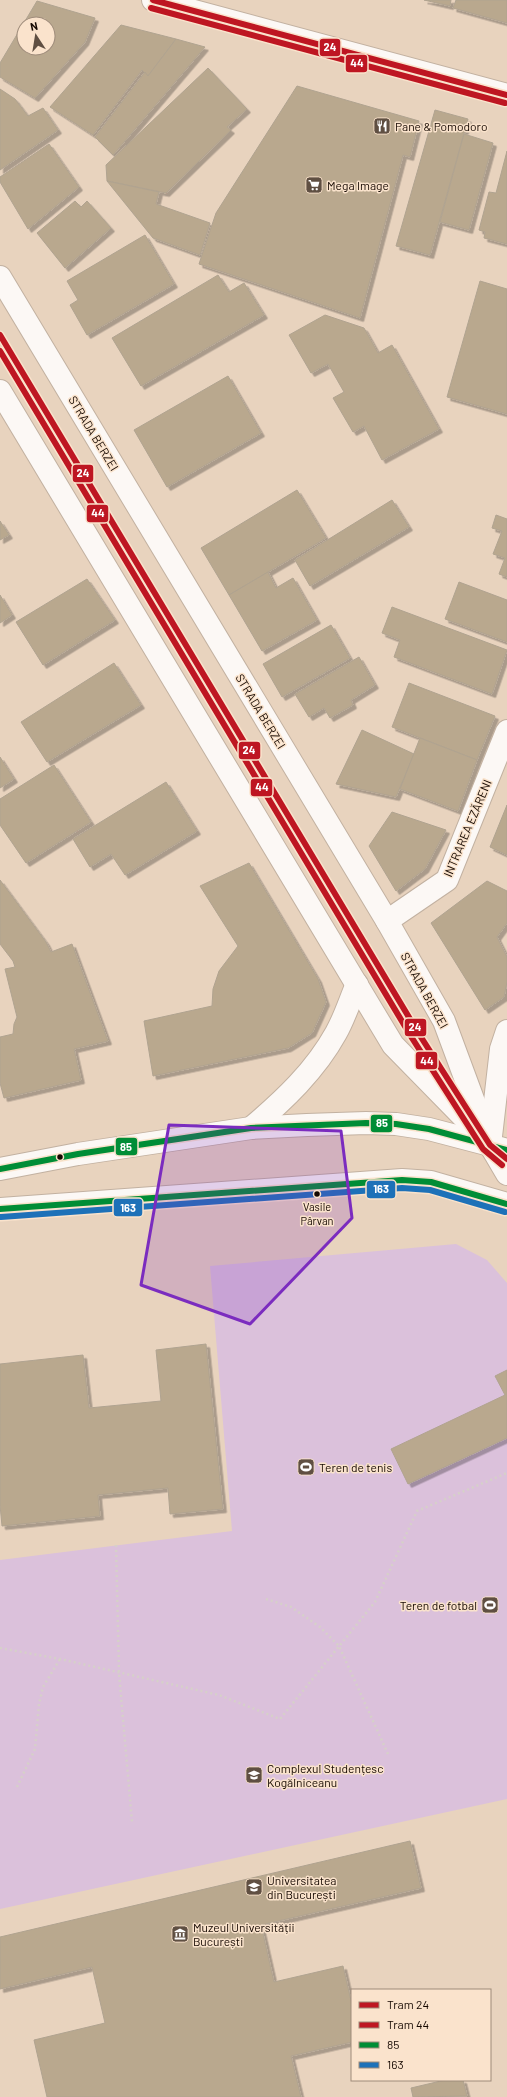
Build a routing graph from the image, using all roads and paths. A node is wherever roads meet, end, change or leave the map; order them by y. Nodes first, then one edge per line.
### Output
1 (153, 0) edge
2 (507, 95) edge
3 (0, 277) edge
4 (0, 391) edge
5 (507, 731) edge
6 (387, 921) junction
7 (357, 984) junction
8 (507, 1031) edge
9 (251, 1128) junction
10 (499, 1147) edge
11 (0, 1169) edge
12 (507, 1174) edge
13 (507, 1204) edge
14 (0, 1209) edge
15 (507, 1473) edge
16 (116, 1545) dead end
17 (266, 1599) dead end
18 (340, 1646) junction
19 (0, 1648) edge
20 (60, 1659) junction
21 (119, 1673) junction
22 (388, 1754) dead end
23 (17, 1787) dead end
24 (132, 1822) dead end

1 - 2 main road
3 - 6 main road, STRADA BERZEI
4 - 7 main road
5 - 6 main road, INTRAREA EZĂRENI
6 - 10 main road, STRADA BERZEI
7 - 9 main road
7 - 10 main road
8 - 10 main road
9 - 10 main road
9 - 11 main road
10 - 12 main road
13 - 14 main road
15 - 18 path
16 - 21 path
17 - 18 path
18 - 21 path
18 - 22 path
19 - 20 path
20 - 21 path
20 - 23 path
21 - 24 path

